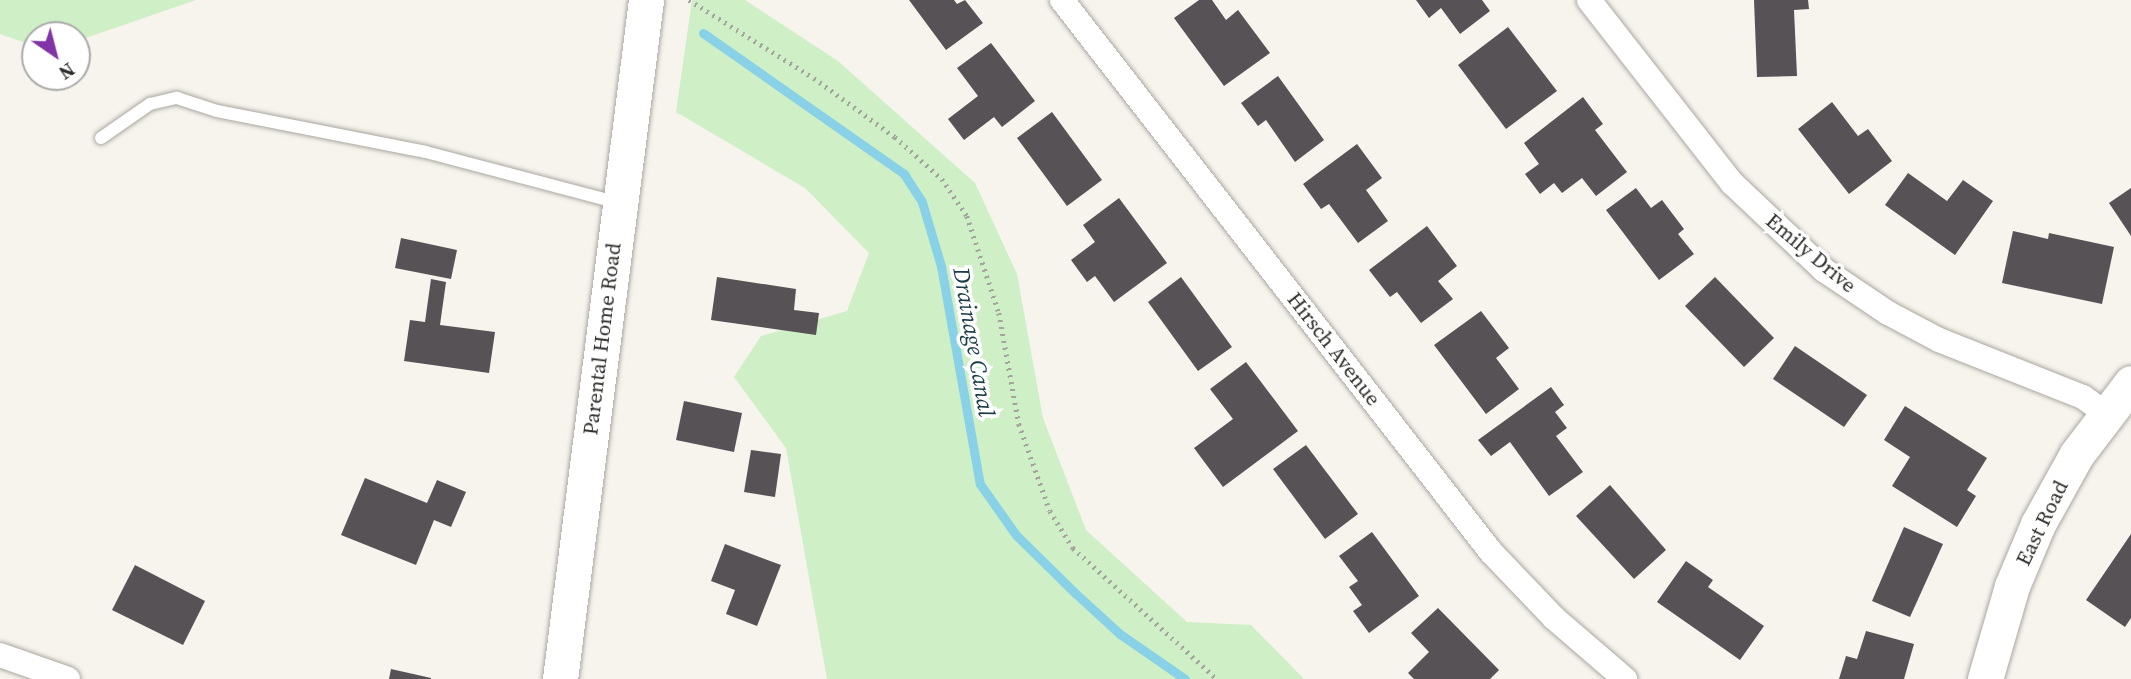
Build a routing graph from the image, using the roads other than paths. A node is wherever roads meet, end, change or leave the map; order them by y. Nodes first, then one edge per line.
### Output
1 (646, 0) edge
2 (1062, 0) edge
3 (1589, 0) edge
4 (101, 138) dead end
5 (619, 204) junction
6 (2131, 383) edge
7 (2105, 414) junction
8 (0, 656) edge
9 (68, 679) edge
10 (560, 679) edge
11 (1625, 679) edge
12 (1985, 679) edge

1 - 5 street, Parental Home Road
2 - 11 street, Hirsch Avenue
3 - 7 street, Emily Drive
4 - 5 lane
5 - 10 street, Parental Home Road
6 - 7 street, East Road
7 - 12 street, East Road
8 - 9 street

